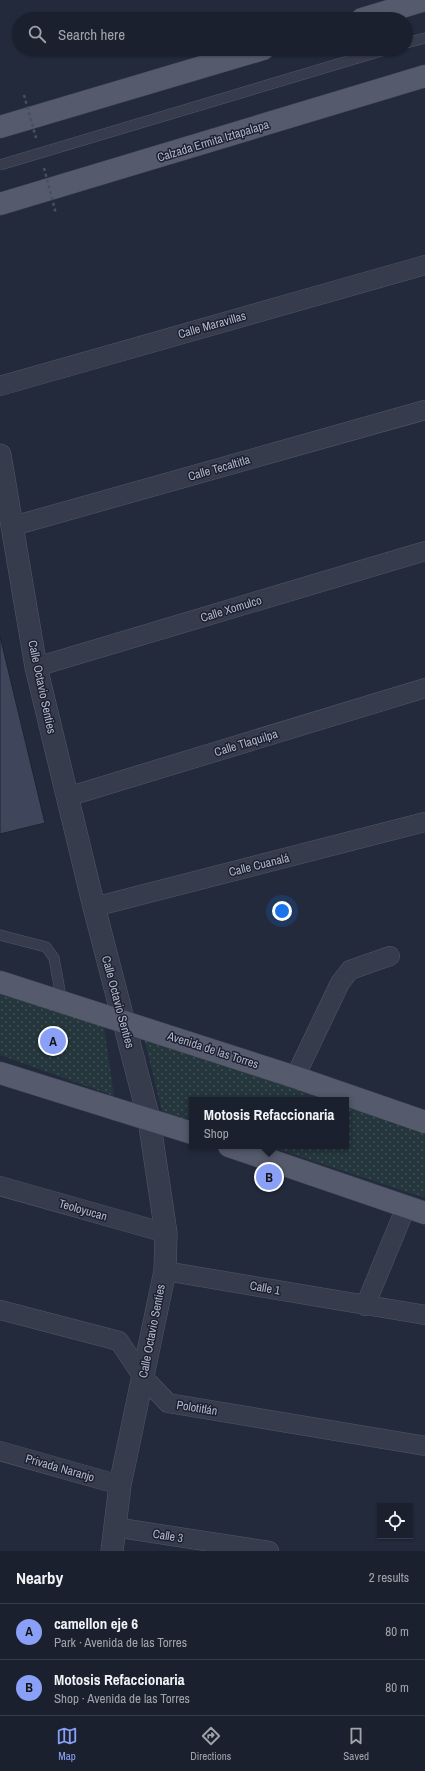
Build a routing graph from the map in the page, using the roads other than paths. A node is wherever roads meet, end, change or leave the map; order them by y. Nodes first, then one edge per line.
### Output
1 (425, 0) edge
2 (385, 12) edge
3 (425, 38) edge
4 (413, 42) edge
5 (239, 56) edge
6 (365, 56) edge
7 (425, 76) edge
8 (0, 127) edge
9 (0, 165) edge
10 (0, 204) edge
11 (425, 265) edge
12 (0, 386) edge
13 (425, 410) edge
14 (0, 455) edge
15 (13, 526) junction
16 (425, 551) edge
17 (36, 667) junction
18 (425, 688) edge
19 (67, 797) junction
20 (425, 822) edge
21 (94, 908) junction
22 (0, 935) edge
23 (390, 956) dead end
24 (0, 982) edge
25 (62, 1002) junction
26 (122, 1021) junction
27 (0, 1072) edge
28 (295, 1077) junction
29 (149, 1119) junction
30 (425, 1122) edge
31 (189, 1132) edge
32 (239, 1149) edge
33 (0, 1186) edge
34 (416, 1210) edge
35 (166, 1233) junction
36 (165, 1270) junction
37 (365, 1306) junction
38 (0, 1310) edge
39 (425, 1315) edge
40 (143, 1377) junction
41 (425, 1446) edge
42 (0, 1451) edge
43 (120, 1485) junction
44 (114, 1528) junction
45 (112, 1551) edge
46 (269, 1551) edge

1 - 2 main road
3 - 4 lane
5 - 8 main road
6 - 9 lane, bridge
7 - 10 main road, Calzada Ermita Iztapalapa
11 - 12 street, Calle Maravillas
13 - 15 street, Calle Tecaltitla
14 - 15 street, Calle Octavio Senties
15 - 17 street, Calle Octavio Senties
16 - 17 street, Calle Xomulco
17 - 19 street, Calle Octavio Senties
18 - 19 street, Calle Tlaquilpa
19 - 21 street, Calle Octavio Senties
20 - 21 street, Calle Cuanalá
21 - 26 street, Calle Octavio Senties
22 - 25 lane
23 - 28 street
24 - 25 main road, Avenida de las Torres
25 - 26 main road, Avenida de las Torres
26 - 28 main road, Avenida de las Torres
26 - 29 street, Calle Octavio Senties
27 - 29 main road
28 - 30 main road, Avenida de las Torres
29 - 31 main road
29 - 35 street, Calle Octavio Senties
32 - 34 main road
33 - 35 street, Teoloyucan
34 - 37 street
35 - 36 street, Calle Octavio Senties
36 - 37 street, Calle 1
36 - 40 street, Calle Octavio Senties
37 - 39 street, Calle 1
38 - 40 street, Polotitlán
40 - 41 street, Polotitlán
40 - 43 street, Calle Octavio Senties
42 - 43 street, Privada Naranjo
43 - 44 street, Calle Octavio Senties
44 - 45 street, Calle Octavio Senties
44 - 46 street, Calle 3

